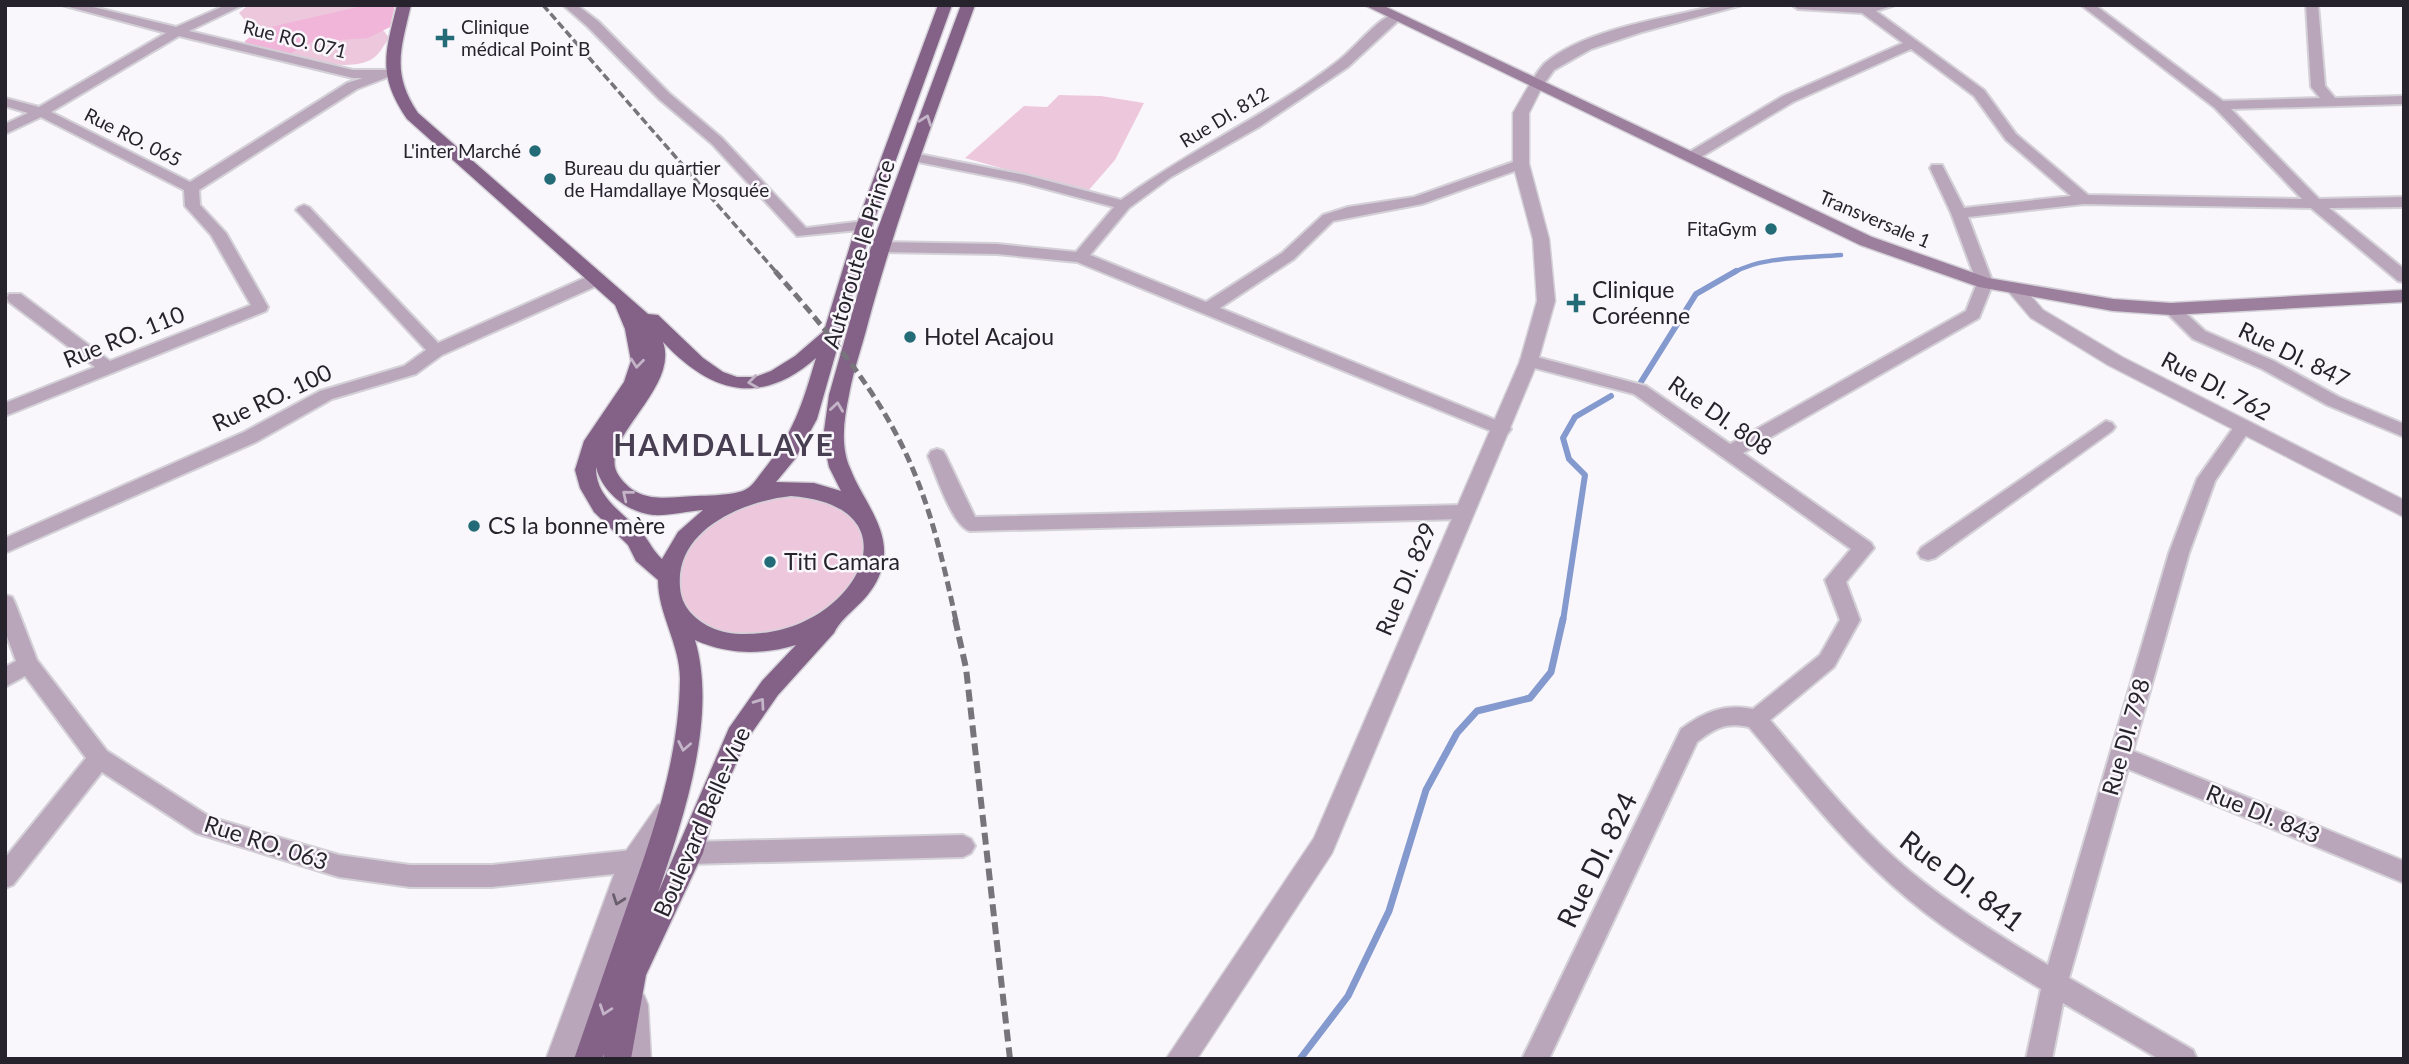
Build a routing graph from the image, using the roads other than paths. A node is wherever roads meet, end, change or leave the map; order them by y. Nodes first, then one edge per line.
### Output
1 (68, 5) edge
2 (237, 5) edge
3 (404, 5) edge
4 (569, 5) edge
5 (946, 5) edge
6 (968, 5) edge
7 (1371, 5) edge
8 (1736, 5) edge
9 (1798, 5) edge
10 (1889, 5) edge
11 (2087, 5) edge
12 (2312, 5) edge
13 (1865, 9) junction
14 (1395, 17) junction
15 (180, 30) junction
16 (1913, 43) junction
17 (390, 74) junction
18 (1536, 85) junction
19 (2404, 100) edge
20 (5, 102) edge
21 (2331, 102) junction
22 (2220, 105) junction
23 (41, 112) junction
24 (5, 130) edge
25 (913, 157) junction
26 (1691, 157) junction
27 (1521, 164) junction
28 (1937, 168) dead end
29 (191, 188) junction
30 (2084, 199) junction
31 (2404, 202) edge
32 (2315, 204) junction
33 (1124, 205) junction
34 (304, 209) dead end
35 (1959, 213) junction
36 (864, 226) junction
37 (880, 247) junction
38 (1080, 257) junction
39 (2404, 277) edge
40 (597, 279) junction
41 (1985, 284) junction
42 (2017, 291) junction
43 (2404, 296) edge
44 (15, 298) dead end
45 (619, 299) junction
46 (260, 307) joint
47 (2171, 309) junction
48 (1205, 310) junction
49 (830, 335) junction
50 (436, 351) junction
51 (1529, 361) junction
52 (108, 369) junction
53 (5, 410) edge
54 (2106, 427) dead end
55 (2242, 428) junction
56 (1502, 429) junction
57 (2404, 431) edge
58 (1731, 452) junction
59 (937, 456) dead end
60 (748, 496) junction
61 (2404, 509) edge
62 (1463, 512) junction
63 (865, 517) junction
64 (5, 545) edge
65 (1928, 553) dead end
66 (668, 576) junction
67 (5, 603) edge
68 (673, 607) junction
69 (837, 615) junction
70 (28, 664) junction
71 (5, 678) edge
72 (1746, 717) junction
73 (2122, 756) junction
74 (99, 758) junction
75 (676, 800) junction
76 (963, 846) dead end
77 (690, 853) junction
78 (632, 861) junction
79 (2404, 872) edge
80 (5, 877) edge
81 (633, 974) junction
82 (2055, 983) junction
83 (560, 1059) edge
84 (588, 1059) edge
85 (617, 1059) edge
86 (637, 1059) edge
87 (1180, 1059) edge
88 (1535, 1059) edge
89 (2039, 1059) edge
90 (2184, 1059) edge

1 - 15 street, Rue RO. 071
2 - 15 street
3 - 17 main road
4 - 36 street
5 - 36 main road, Autoroute le Prince
25 -> 6 main road, Autoroute le Prince
7 - 14 main road, Transversale 1
8 - 18 street
9 - 13 street
10 - 13 street
11 - 22 street
12 - 21 street
13 - 16 street
14 - 18 main road, Transversale 1
14 - 33 street, Rue DI. 812
15 - 17 street, Rue RO. 071
15 - 23 street
16 - 26 street
16 - 30 street
17 - 29 street
17 - 40 main road
18 - 26 main road, Transversale 1
18 - 27 street, Rue DI. 829
19 - 21 street
20 - 23 street, Rue RO. 065
21 - 22 street
22 - 32 street
23 - 24 street
23 - 29 street, Rue RO. 065
25 - 33 street
25 - 37 main road, Autoroute le Prince
26 - 41 main road, Transversale 1
27 - 48 street
27 - 51 street, Rue DI. 829
28 - 35 street
29 - 46 street, Rue RO. 065
30 - 32 street
30 - 35 street
31 - 32 street
32 - 39 street
33 - 38 street, Rue DI. 812
34 - 50 street
35 - 41 street
36 - 49 main road, Autoroute le Prince
37 - 38 street
63 -> 37 main road, Autoroute le Prince
38 - 48 street
40 - 45 main road
40 - 50 street, Rue RO. 100
41 - 42 main road, Transversale 1
41 - 58 street
42 - 47 main road, Transversale 1
42 - 55 street, Rue DI. 762
43 - 47 main road, Transversale 1
44 - 52 street
49 -> 45 main road
60 -> 45 main road
45 -> 66 main road
46 - 52 street, Rue RO. 110
47 - 57 street, Rue DI. 847
48 - 56 street
49 - 60 main road, Autoroute le Prince
50 - 64 street, Rue RO. 100
51 - 56 street, Rue DI. 829
51 - 58 street, Rue DI. 808
52 - 53 street, Rue RO. 110
54 - 65 street
55 - 61 street, Rue DI. 762
55 - 73 street, Rue DI. 798
56 - 62 street, Rue DI. 829
58 - 72 street, Rue DI. 808
59 - 62 street
60 - 63 main road
60 - 66 main road
62 - 87 street, Rue DI. 829
63 - 69 main road
66 - 68 main road
67 - 70 street, Rue RO. 063
68 - 69 main road
68 -> 75 main road, Boulevard Belle-Vue
77 -> 69 main road, Boulevard Belle-Vue
70 - 71 street
70 - 74 street, Rue RO. 063
72 - 82 street, Rue DI. 841
72 - 88 street, Rue DI. 824
73 - 79 street, Rue DI. 843
73 - 82 street, Rue DI. 798
74 - 78 street, Rue RO. 063
74 - 80 street
75 - 78 street, Boulevard Belle-Vue
75 -> 84 main road, Boulevard Belle-Vue
76 - 77 street
77 - 81 main road, Boulevard Belle-Vue
78 -> 83 street, Boulevard Belle-Vue
81 - 85 main road, Boulevard Belle-Vue
81 - 86 street, Boulevard Belle-Vue
82 - 89 street, Rue DI. 798
82 - 90 street, Rue DI. 841

